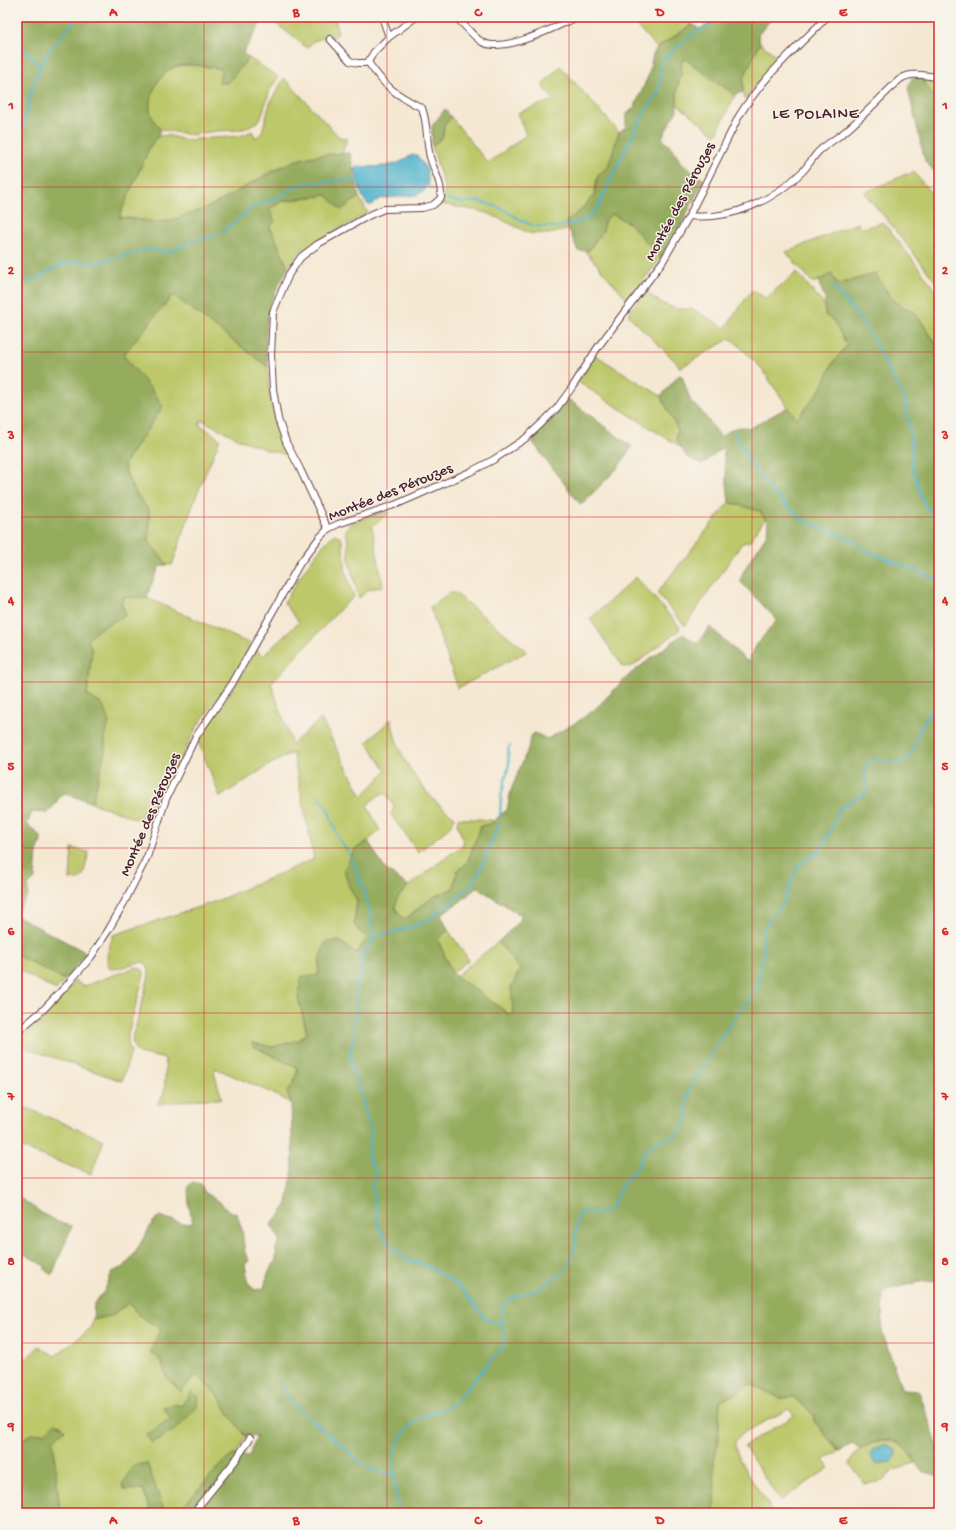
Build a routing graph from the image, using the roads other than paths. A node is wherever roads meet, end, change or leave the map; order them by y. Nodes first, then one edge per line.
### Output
1 (382, 17) edge
2 (416, 17) edge
3 (577, 17) edge
4 (827, 17) edge
5 (458, 18) edge
6 (389, 37) junction
7 (330, 39) dead end
8 (368, 62) junction
9 (939, 77) edge
10 (689, 216) junction
11 (328, 529) junction
12 (17, 1032) edge
13 (250, 1438) dead end
14 (193, 1513) edge

1 - 6 street
2 - 6 street
3 - 5 street
4 - 10 street, Montée des Pérouzes
6 - 8 street
7 - 8 street
8 - 11 street
9 - 10 street
10 - 11 street, Montée des Pérouzes
11 - 12 street, Montée des Pérouzes
13 - 14 street

